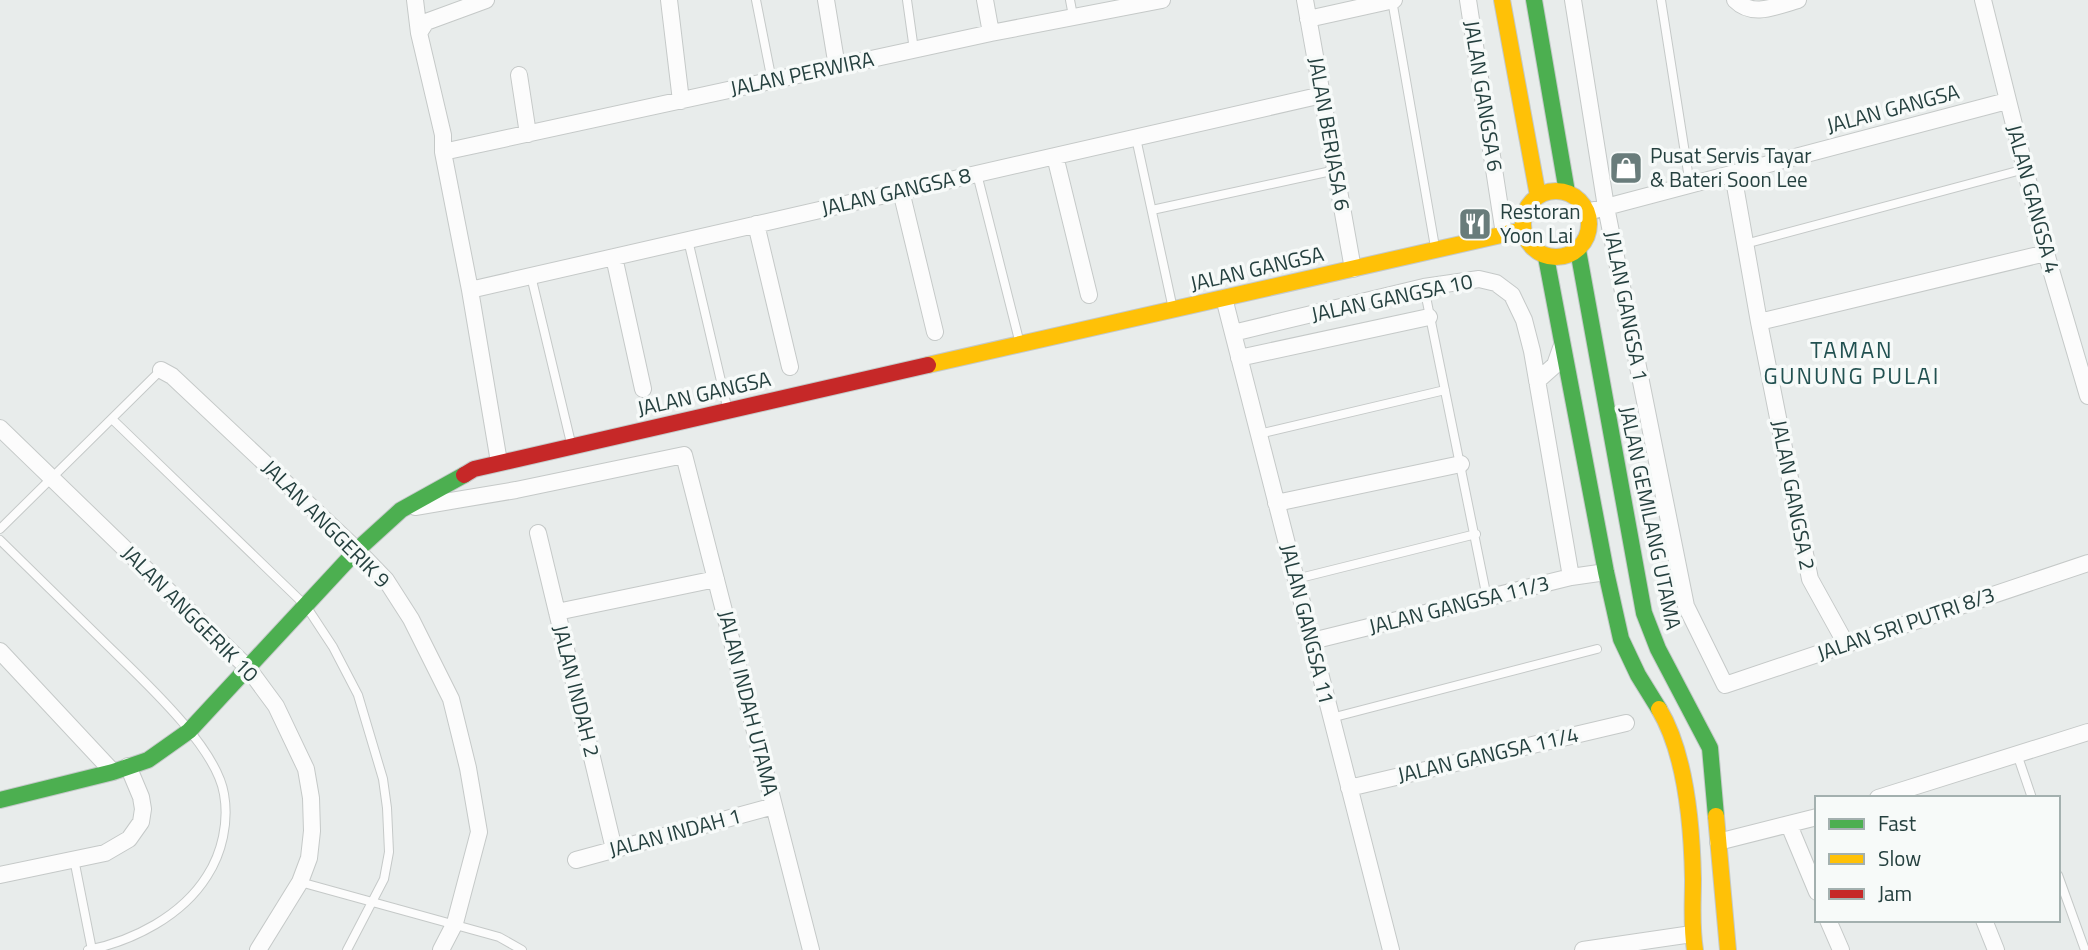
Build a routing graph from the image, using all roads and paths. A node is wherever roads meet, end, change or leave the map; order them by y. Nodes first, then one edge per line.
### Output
1 (415, 0) edge
2 (486, 0) edge
3 (669, 0) edge
4 (756, 0) edge
5 (826, 0) edge
6 (906, 0) edge
7 (985, 0) edge
8 (1161, 0) edge
9 (1305, 0) edge
10 (1392, 0) edge
11 (1468, 0) edge
12 (1502, 0) edge
13 (1535, 0) edge
14 (1573, 0) edge
15 (1661, 0) edge
16 (1735, 0) edge
17 (1798, 0) edge
18 (1983, 0) edge
19 (1144, 1) edge
20 (1071, 8) edge
21 (1308, 19) junction
22 (419, 33) junction
23 (991, 33) junction
24 (915, 50) junction
25 (837, 66) junction
26 (519, 75) dead end
27 (772, 81) junction
28 (1322, 95) junction
29 (681, 101) junction
30 (2007, 101) junction
31 (528, 134) junction
32 (1136, 138) junction
33 (443, 152) junction
34 (1055, 156) junction
35 (2025, 169) junction
36 (1336, 170) junction
37 (977, 174) junction
38 (1733, 174) junction
39 (1690, 185) junction
40 (901, 191) junction
41 (1567, 192) junction
42 (1538, 196) junction
43 (1606, 207) junction
44 (1152, 211) junction
45 (1587, 212) junction
46 (756, 224) junction
47 (1523, 230) junction
48 (1504, 234) junction
49 (688, 240) junction
50 (1745, 244) junction
51 (1435, 250) junction
52 (1578, 250) junction
53 (2046, 253) junction
54 (614, 257) junction
55 (1546, 257) junction
56 (1353, 269) junction
57 (531, 276) junction
58 (1424, 287) junction
59 (470, 290) junction
60 (1089, 295) dead end
61 (1224, 298) junction
62 (1173, 309) junction
63 (1429, 317) junction
64 (1759, 323) junction
65 (935, 332) dead end
66 (1233, 334) junction
67 (1562, 342) junction
68 (1020, 344) junction
69 (1239, 358) junction
70 (790, 367) dead end
71 (162, 370) joint
72 (1537, 381) junction
73 (643, 389) dead end
74 (1445, 390) junction
75 (2088, 396) edge
76 (728, 411) junction
77 (112, 419) junction
78 (0, 428) edge
79 (1259, 434) junction
80 (572, 446) junction
81 (499, 463) junction
82 (1461, 464) junction
83 (52, 477) junction
84 (1276, 503) junction
85 (407, 506) junction
86 (0, 528) edge
87 (538, 533) dead end
88 (1476, 534) junction
89 (0, 540) edge
90 (357, 550) junction
91 (2088, 563) edge
92 (1606, 572) junction
93 (1571, 577) junction
94 (716, 579) junction
95 (1296, 579) junction
96 (1487, 598) junction
97 (306, 606) junction
98 (557, 612) junction
99 (1312, 641) junction
100 (1846, 644) junction
101 (1597, 649) dead end
102 (0, 651) edge
103 (248, 668) junction
104 (1725, 685) joint
105 (1331, 718) junction
106 (1626, 723) dead end
107 (189, 732) junction
108 (2088, 732) edge
109 (2017, 754) junction
110 (121, 769) junction
111 (1349, 788) junction
112 (1930, 790) edge
113 (1891, 796) edge
114 (2031, 796) edge
115 (0, 800) edge
116 (774, 806) junction
117 (1815, 818) edge
118 (1789, 825) junction
119 (1718, 842) junction
120 (614, 849) junction
121 (74, 859) junction
122 (576, 860) dead end
123 (0, 875) edge
124 (300, 881) junction
125 (2060, 881) edge
126 (1815, 887) edge
127 (375, 901) junction
128 (1829, 922) edge
129 (1985, 922) edge
130 (455, 923) junction
131 (1693, 942) edge
132 (1592, 949) edge
133 (91, 950) edge
134 (258, 950) edge
135 (347, 950) edge
136 (441, 950) edge
137 (522, 950) edge
138 (811, 950) edge
139 (1391, 950) edge
140 (1728, 950) edge
141 (1841, 950) edge
142 (1996, 950) edge
143 (2085, 950) edge

1 - 22 street
2 - 22 street
3 - 29 street
4 - 27 lane
5 - 25 street
6 - 24 lane
7 - 23 street
8 - 19 street, JALAN PERWIRA
9 - 21 street, JALAN BERJASA 6
10 - 21 street
10 - 51 lane
11 - 48 street, JALAN GANGSA 6
12 - 42 main road
13 - 41 main road
14 - 43 street, JALAN GANGSA 1
15 - 39 lane
16 - 17 street
18 - 30 street, JALAN GANGSA 4
19 - 20 street, JALAN PERWIRA
20 - 23 street, JALAN PERWIRA
21 - 28 street, JALAN BERJASA 6
22 - 33 street
23 - 24 street, JALAN PERWIRA
24 - 25 street, JALAN PERWIRA
25 - 27 street, JALAN PERWIRA
26 - 31 street
27 - 29 street, JALAN PERWIRA
28 - 32 street, JALAN GANGSA 8
28 - 36 street, JALAN BERJASA 6
29 - 31 street, JALAN PERWIRA
30 - 35 street, JALAN GANGSA 4
30 - 38 street, JALAN GANGSA
31 - 33 street, JALAN PERWIRA
32 - 34 street, JALAN GANGSA 8
32 - 44 lane
33 - 59 street
34 - 37 street, JALAN GANGSA 8
34 - 60 street
35 - 50 lane
35 - 53 street, JALAN GANGSA 4
36 - 44 lane
36 - 56 street, JALAN BERJASA 6
37 - 40 street, JALAN GANGSA 8
37 - 68 lane
38 - 39 street, JALAN GANGSA
38 - 50 street, JALAN GANGSA 2
39 - 43 street, JALAN GANGSA
40 - 46 street, JALAN GANGSA 8
40 - 65 street
41 - 42 main road
41 - 45 main road
42 - 47 main road
43 - 45 street, JALAN GANGSA
43 - 104 street, JALAN GANGSA 1
44 - 62 lane
45 - 52 main road
46 - 49 street, JALAN GANGSA 8
46 - 70 street
47 - 48 main road, JALAN GANGSA
47 - 55 main road
48 - 51 main road, JALAN GANGSA
49 - 54 street, JALAN GANGSA 8
49 - 76 lane
50 - 64 street, JALAN GANGSA 2
51 - 56 main road, JALAN GANGSA
52 - 55 main road
52 - 119 main road, JALAN GEMILANG UTAMA
53 - 64 street
53 - 75 street, JALAN GANGSA 4
54 - 57 street, JALAN GANGSA 8
54 - 73 street
55 - 67 main road
56 - 61 main road, JALAN GANGSA
57 - 59 street, JALAN GANGSA 8
57 - 80 lane
58 - 63 lane
58 - 66 street, JALAN GANGSA 10
58 - 72 street, JALAN GANGSA 10
59 - 81 street
61 - 62 main road, JALAN GANGSA
61 - 66 street, JALAN GANGSA 11
62 - 68 main road, JALAN GANGSA
63 - 69 street
63 - 74 lane
64 - 100 street, JALAN GANGSA 2
66 - 69 street, JALAN GANGSA 11
67 - 72 street
67 - 92 main road
68 - 76 main road, JALAN GANGSA
69 - 79 street, JALAN GANGSA 11
71 - 77 lane
71 - 90 street, JALAN ANGGERIK 9
72 - 93 street, JALAN GANGSA 10
74 - 79 lane
74 - 82 lane
76 - 80 main road, JALAN GANGSA
77 - 83 lane
77 - 97 lane
78 - 83 street, JALAN ANGGERIK 10
79 - 84 street, JALAN GANGSA 11
80 - 81 main road, JALAN GANGSA
81 - 85 main road, JALAN GANGSA
82 - 84 street
82 - 88 lane
83 - 86 lane
83 - 103 street, JALAN ANGGERIK 10
84 - 95 street, JALAN GANGSA 11
85 - 90 main road, JALAN GANGSA
85 - 94 street, JALAN INDAH UTAMA
87 - 98 street, JALAN INDAH 2
88 - 95 lane
88 - 96 lane
89 - 107 lane
90 - 97 main road, JALAN GANGSA
90 - 130 street, JALAN ANGGERIK 9
91 - 100 street, JALAN SRI PUTRI 8/3
92 - 93 street, JALAN GANGSA 11/3
92 - 131 main road
93 - 96 street, JALAN GANGSA 11/3
94 - 98 street
94 - 116 street, JALAN INDAH UTAMA
95 - 99 street, JALAN GANGSA 11
96 - 99 street, JALAN GANGSA 11/3
97 - 103 main road, JALAN GANGSA
97 - 127 lane
98 - 120 street, JALAN INDAH 2
99 - 105 street, JALAN GANGSA 11
100 - 104 street, JALAN SRI PUTRI 8/3
101 - 105 lane
102 - 110 street
103 - 107 main road, JALAN GANGSA
103 - 124 street, JALAN ANGGERIK 10
105 - 111 street, JALAN GANGSA 11
106 - 111 street, JALAN GANGSA 11/4
107 - 110 main road, JALAN GANGSA
107 - 133 lane
108 - 109 street
109 - 112 street
109 - 114 lane
110 - 115 main road, JALAN GANGSA
110 - 121 street
111 - 139 street, JALAN GANGSA 11
112 - 113 street
116 - 120 street, JALAN INDAH 1
116 - 138 street, JALAN INDAH UTAMA
117 - 118 street
118 - 119 street
118 - 126 street
119 - 140 main road, JALAN GEMILANG UTAMA
120 - 122 street, JALAN INDAH 1
121 - 123 street
121 - 133 lane
124 - 127 lane
124 - 134 street, JALAN ANGGERIK 10
125 - 143 lane
127 - 130 lane
127 - 135 lane
128 - 141 street
129 - 142 street
130 - 136 street, JALAN ANGGERIK 9
130 - 137 lane
131 - 132 street

